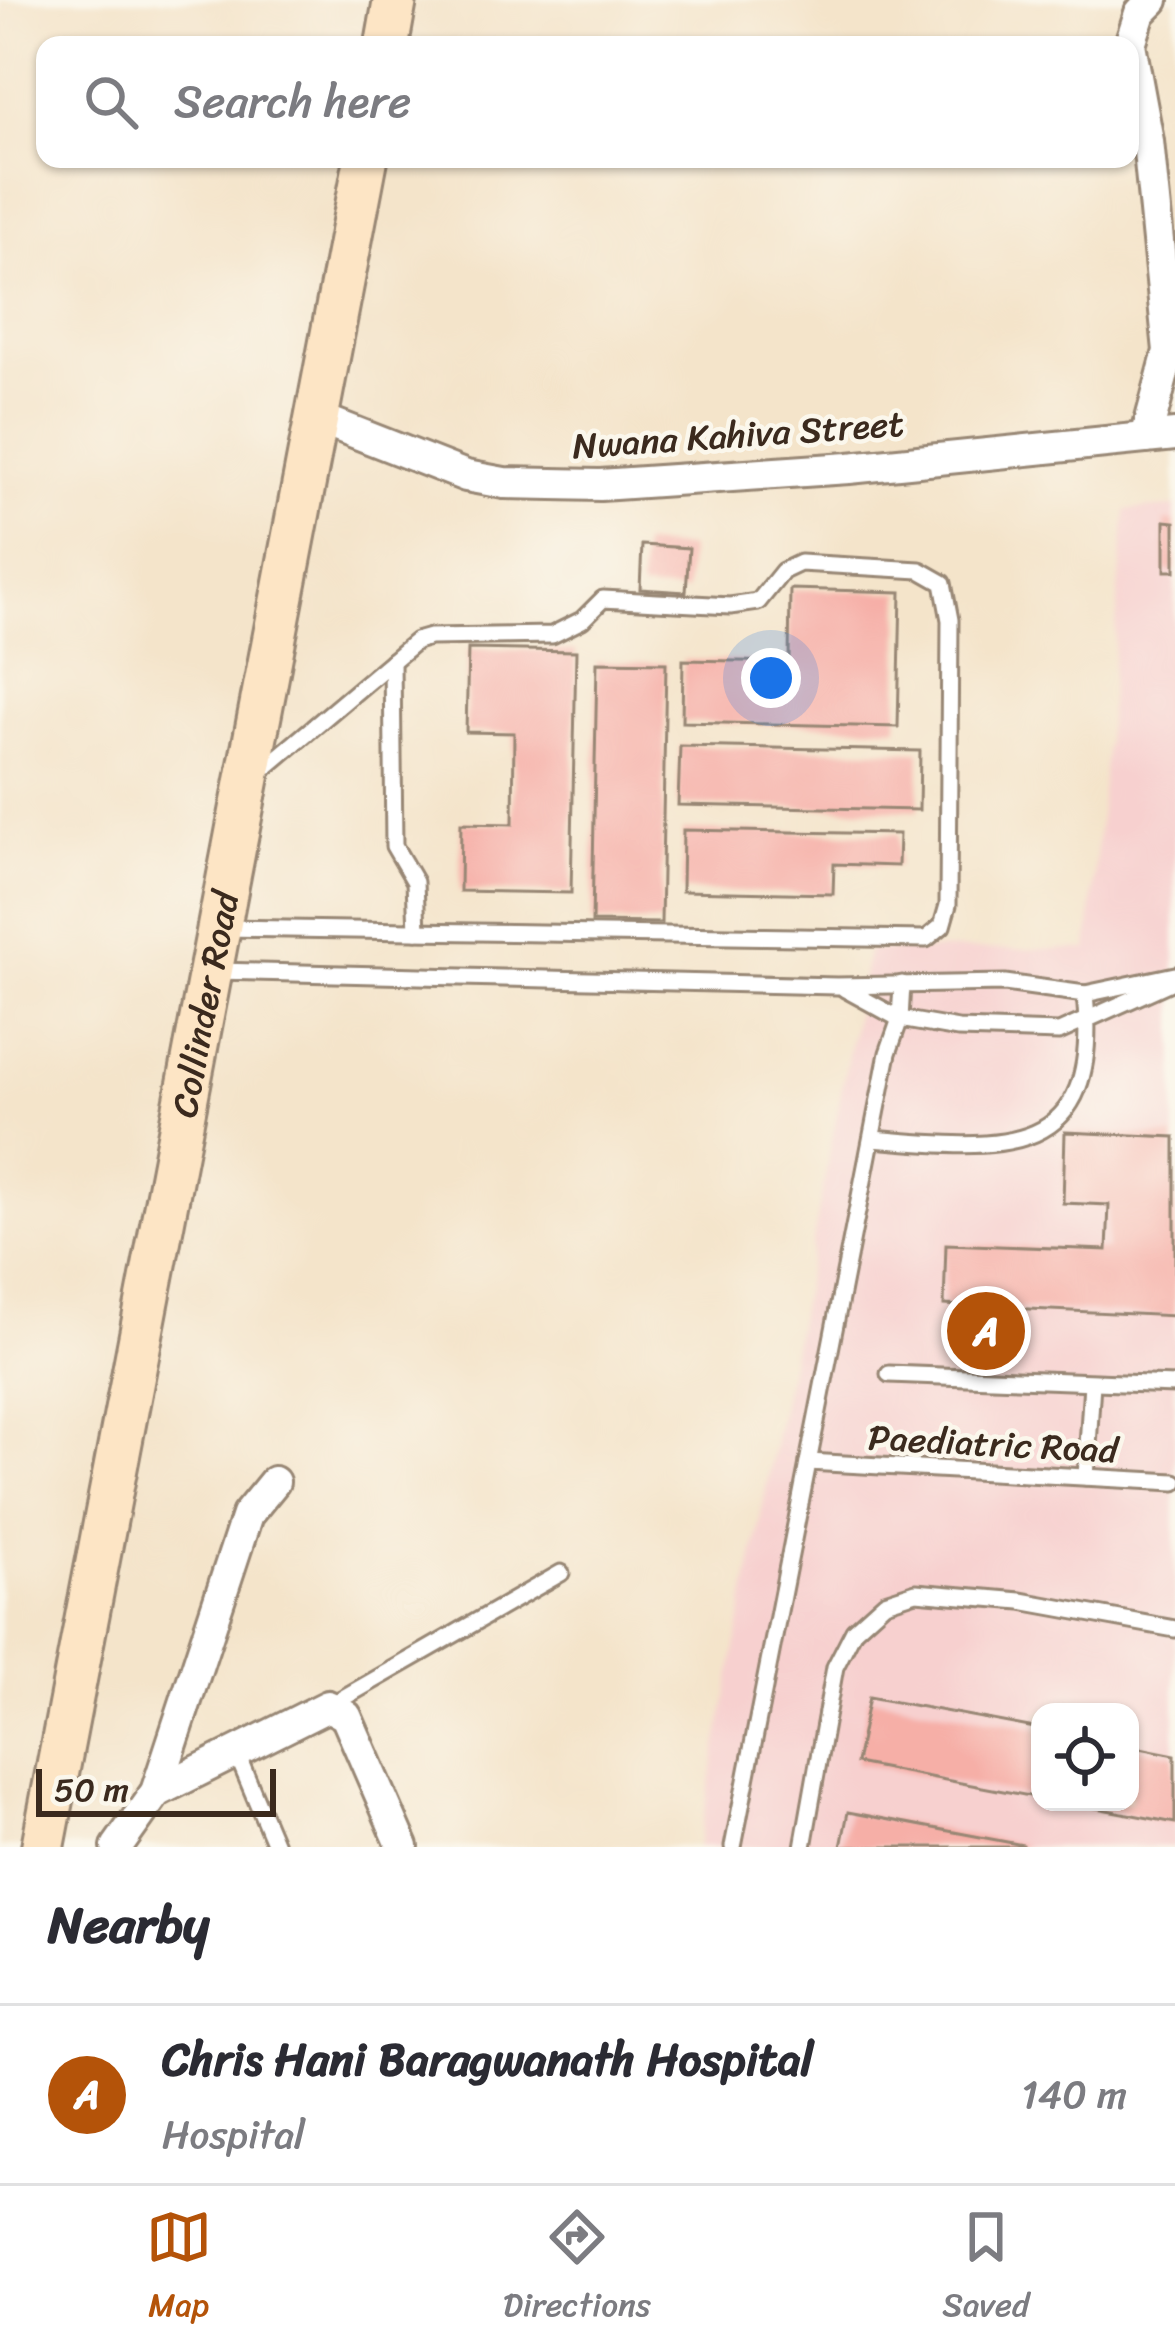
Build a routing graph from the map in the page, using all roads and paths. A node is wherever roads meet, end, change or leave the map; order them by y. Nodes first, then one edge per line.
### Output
1 (395, 0) edge
2 (1153, 0) edge
3 (389, 36) edge
4 (1133, 36) edge
5 (1139, 92) edge
6 (364, 168) edge
7 (316, 417) junction
8 (1161, 436) edge
9 (392, 661) junction
10 (248, 783) junction
11 (221, 928) junction
12 (417, 931) junction
13 (212, 971) junction
14 (1175, 977) edge
15 (902, 984) junction
16 (837, 986) junction
17 (1085, 994) junction
18 (900, 1019) junction
19 (1087, 1019) junction
20 (872, 1139) junction
21 (890, 1374) dead end
22 (1093, 1383) junction
23 (1175, 1384) edge
24 (808, 1462) junction
25 (1086, 1478) junction
26 (274, 1482) dead end
27 (1175, 1482) edge
28 (561, 1573) dead end
29 (1175, 1628) edge
30 (328, 1706) junction
31 (236, 1752) junction
32 (156, 1792) junction
33 (43, 1847) edge
34 (118, 1847) edge
35 (276, 1847) edge
36 (403, 1847) edge
37 (733, 1847) edge
38 (803, 1847) edge

1 - 3 street
2 - 4 street
5 - 8 street
6 - 7 street, Collinder Road
7 - 8 street, Nwana Kahiva Street
7 - 10 street, Collinder Road
9 - 10 lane
9 - 12 lane
9 - 12 lane
10 - 11 street, Collinder Road
11 - 12 lane
11 - 13 street, Collinder Road
13 - 16 lane
13 - 33 street, Collinder Road
14 - 17 lane
14 - 19 lane
15 - 16 lane
15 - 17 lane
15 - 18 lane
16 - 18 lane
17 - 19 lane
18 - 19 lane
18 - 20 lane
19 - 20 lane
20 - 24 lane
21 - 22 lane
22 - 23 lane
22 - 25 lane
24 - 25 lane, Paediatric Road
24 - 37 lane
25 - 27 lane, Paediatric Road
26 - 32 street
28 - 30 lane
29 - 38 lane
30 - 31 street
30 - 36 street
31 - 32 street
31 - 35 lane
32 - 34 street

